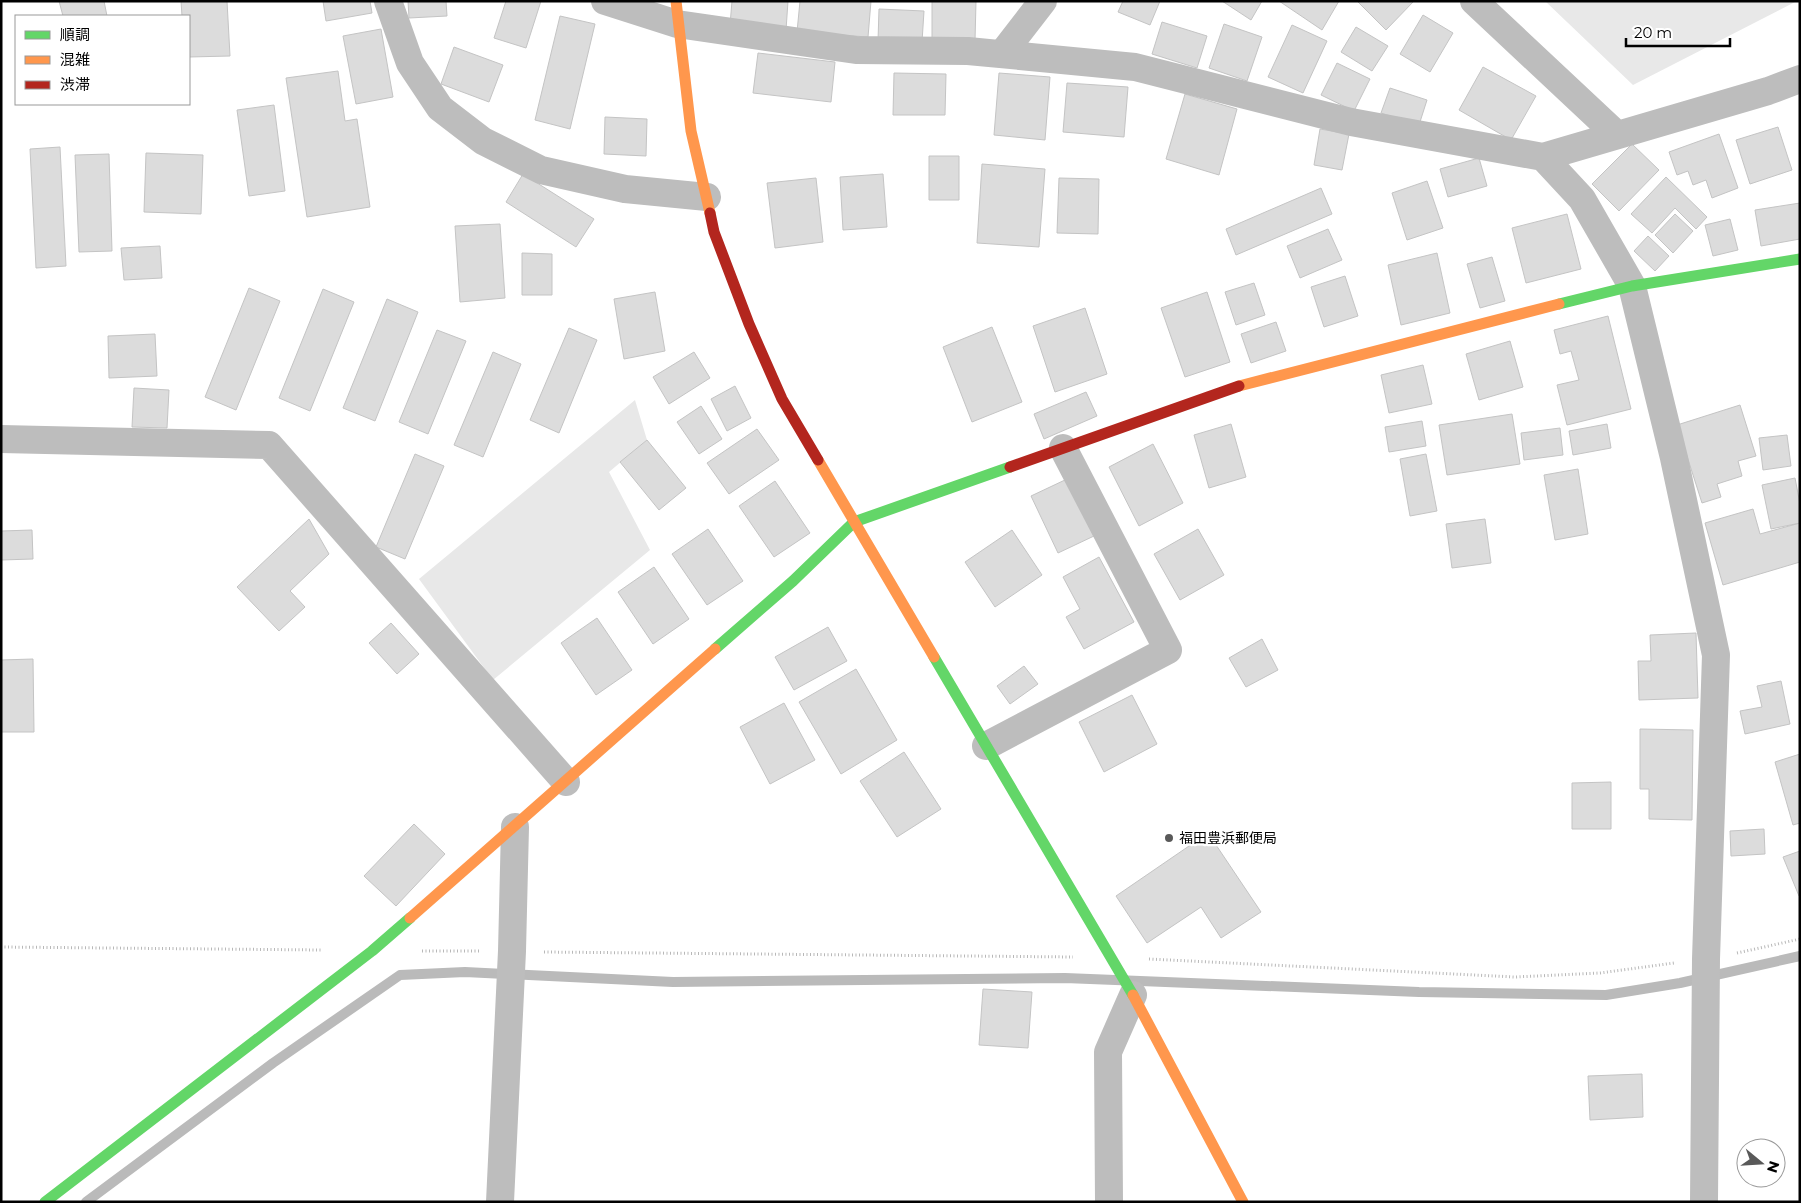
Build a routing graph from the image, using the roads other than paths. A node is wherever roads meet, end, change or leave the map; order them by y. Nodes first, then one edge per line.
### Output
1 (388, 1) edge
2 (604, 1) edge
3 (1043, 1) edge
4 (1474, 1) edge
5 (677, 13) edge
6 (1002, 54) junction
7 (1800, 79) edge
8 (1617, 136) junction
9 (1543, 157) junction
10 (706, 196) junction
11 (1800, 259) edge
12 (1632, 286) junction
13 (1, 439) edge
14 (1063, 448) junction
15 (854, 522) junction
16 (986, 746) junction
17 (566, 782) junction
18 (515, 827) junction
19 (1133, 995) junction
20 (45, 1202) edge
21 (500, 1202) edge
22 (1109, 1202) edge
23 (1243, 1202) edge
24 (1704, 1202) edge

1 - 10 street
2 - 5 street
3 - 6 street
4 - 8 street
5 - 6 street
5 - 10 street
6 - 9 street
7 - 8 street
8 - 9 street
9 - 12 street
10 - 15 street
11 - 12 street
12 - 14 street
12 - 24 street
13 - 17 street
14 - 15 street
14 - 16 street
15 - 16 street
15 - 17 street
16 - 19 street
17 - 18 street
18 - 20 street
18 - 21 street
19 - 22 street
19 - 23 street

